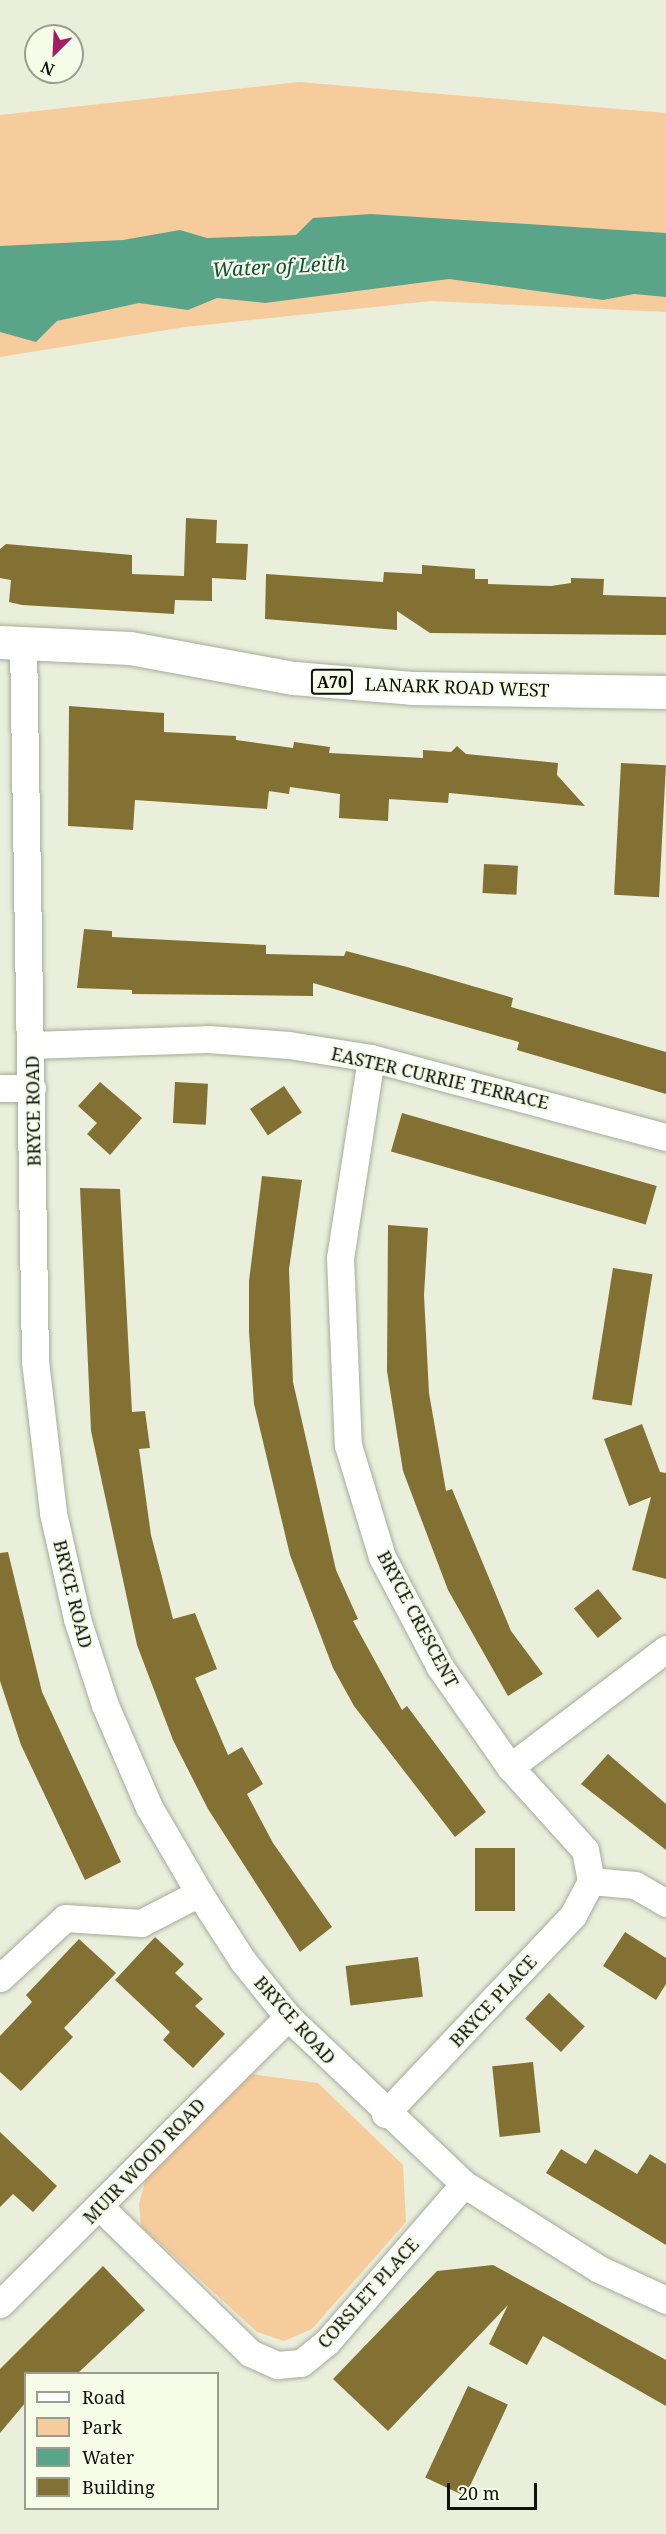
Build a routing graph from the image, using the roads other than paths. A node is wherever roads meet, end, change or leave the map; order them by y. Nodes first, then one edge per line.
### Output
1 (12, 642) edge
2 (666, 692) edge
3 (31, 1045) junction
4 (371, 1058) junction
5 (32, 1088) junction
6 (0, 1089) edge
7 (666, 1137) edge
8 (666, 1648) edge
9 (510, 1767) junction
10 (591, 1881) junction
11 (199, 1893) junction
12 (666, 1903) edge
13 (0, 1978) edge
14 (288, 2017) junction
15 (385, 2114) junction
16 (464, 2184) junction
17 (99, 2206) junction
18 (666, 2300) edge
19 (0, 2304) edge

1 - 2 main road, LANARK ROAD WEST / A70
1 - 3 street, BRYCE ROAD
3 - 4 street, EASTER CURRIE TERRACE
3 - 5 street, BRYCE ROAD
4 - 7 street, EASTER CURRIE TERRACE
4 - 9 street, BRYCE CRESCENT
5 - 6 street
5 - 11 street, BRYCE ROAD
8 - 9 street
9 - 10 street, BRYCE CRESCENT
10 - 12 street
10 - 15 street, BRYCE PLACE
11 - 13 street
11 - 14 street, BRYCE ROAD
14 - 15 street, BRYCE ROAD
14 - 17 street, MUIR WOOD ROAD
15 - 16 street, BRYCE ROAD
16 - 17 street, CORSLET PLACE
16 - 18 street, BRYCE ROAD
17 - 19 street, MUIR WOOD ROAD

